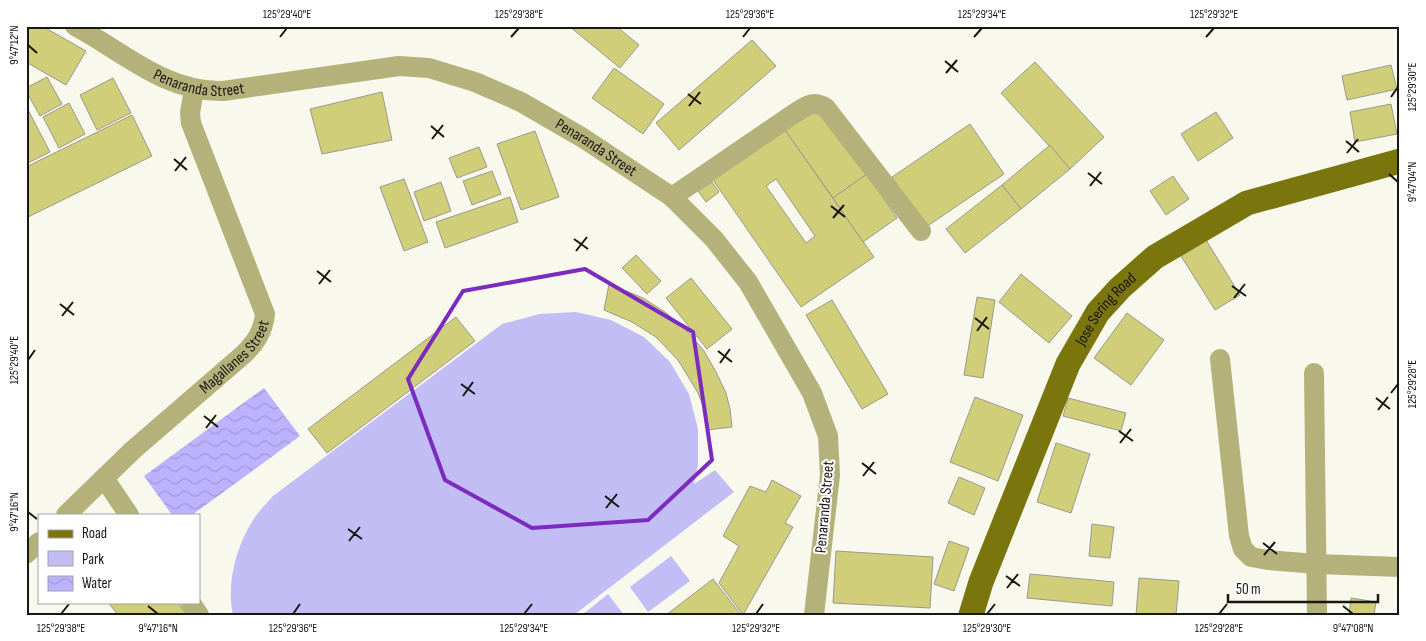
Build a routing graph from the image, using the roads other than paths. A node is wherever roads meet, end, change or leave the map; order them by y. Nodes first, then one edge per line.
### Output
1 (75, 26) edge
2 (194, 89) junction
3 (1400, 161) edge
4 (672, 197) junction
5 (921, 231) dead end
6 (1220, 359) dead end
7 (1314, 373) dead end
8 (104, 478) junction
9 (67, 514) edge
10 (128, 514) edge
11 (38, 543) edge
12 (26, 554) edge
13 (1399, 562) edge
14 (1316, 564) junction
15 (191, 604) edge
16 (199, 615) edge
17 (814, 615) edge
18 (971, 615) edge
19 (1317, 615) edge

1 - 2 street, Penaranda Street
2 - 4 street, Penaranda Street
2 - 8 street, Magallanes Street
3 - 18 main road, Jose Sering Road
4 - 5 street
4 - 17 street, Penaranda Street
6 - 14 street
7 - 14 street
8 - 9 street, Magallanes Street
8 - 10 street
11 - 12 street
13 - 14 street
14 - 19 street
15 - 16 street

